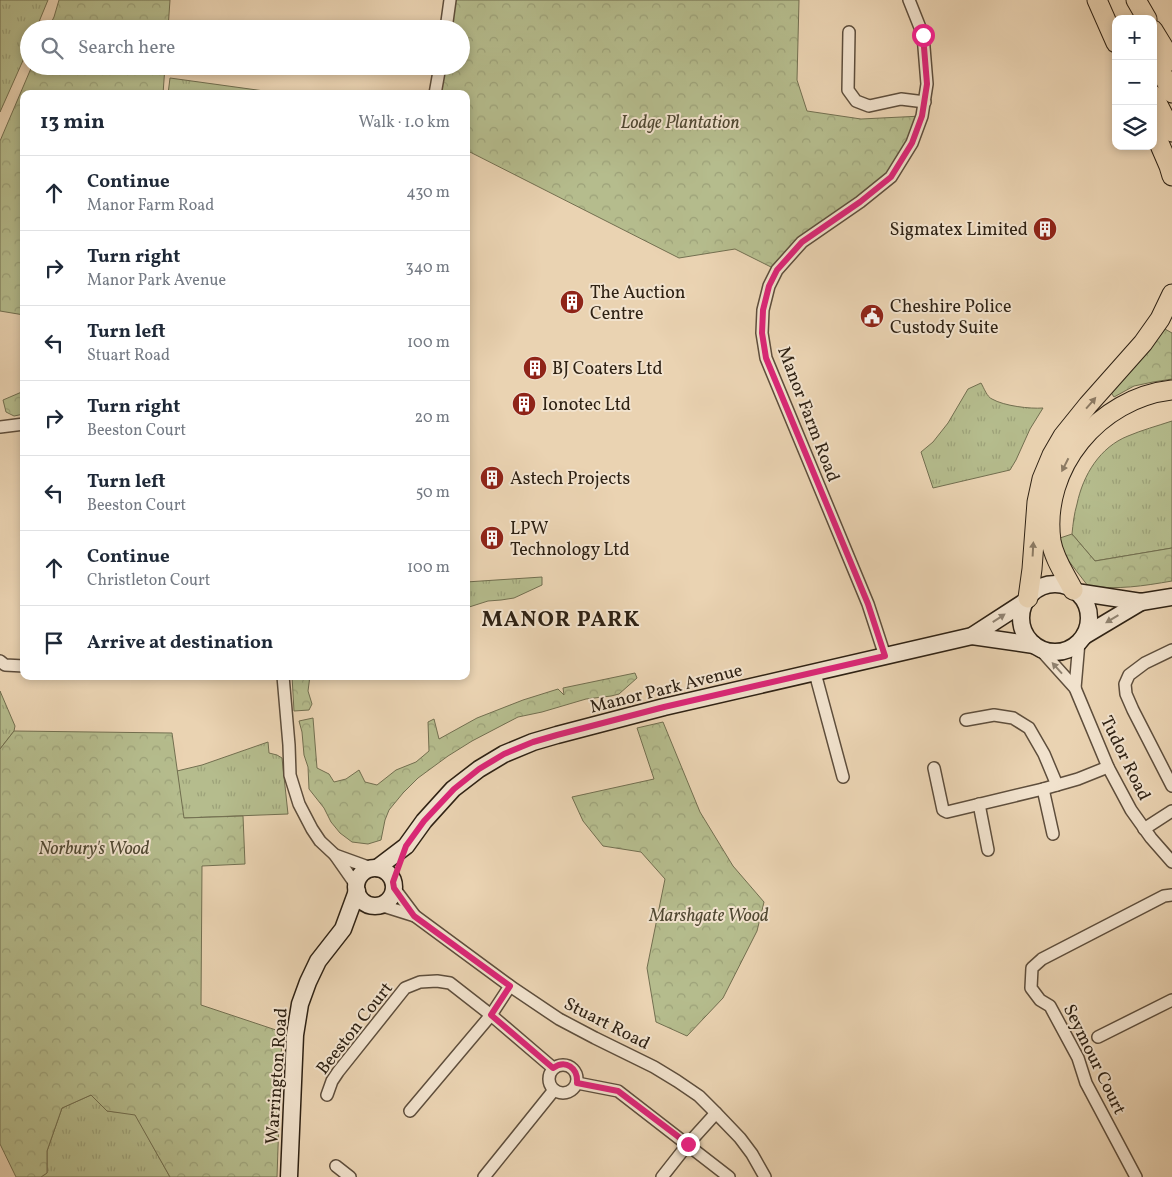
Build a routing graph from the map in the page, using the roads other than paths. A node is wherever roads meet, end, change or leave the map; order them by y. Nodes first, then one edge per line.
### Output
1 (450, 0) edge
2 (909, 0) edge
3 (1097, 0) edge
4 (1104, 0) edge
5 (1124, 0) edge
6 (1136, 0) edge
7 (1112, 15) edge
8 (1132, 15) edge
9 (1145, 15) edge
10 (447, 20) edge
11 (850, 32) dead end
12 (1112, 34) edge
13 (1157, 37) edge
14 (1155, 60) edge
15 (1172, 61) edge
16 (438, 75) edge
17 (436, 90) edge
18 (1172, 93) edge
19 (925, 102) junction
20 (1157, 103) edge
21 (1172, 132) edge
22 (1157, 138) edge
23 (1172, 176) edge
24 (1172, 294) edge
25 (1172, 390) edge
26 (20, 424) edge
27 (0, 427) edge
28 (1075, 591) junction
29 (1172, 597) edge
30 (1027, 599) junction
31 (1141, 602) junction
32 (972, 636) junction
33 (1081, 639) junction
34 (1037, 647) junction
35 (1172, 650) edge
36 (885, 656) junction
37 (0, 660) edge
38 (20, 666) edge
39 (815, 673) junction
40 (283, 680) edge
41 (1075, 688) junction
42 (966, 720) dead end
43 (1108, 767) junction
44 (934, 768) dead end
45 (843, 777) dead end
46 (1057, 785) junction
47 (1172, 786) edge
48 (1043, 789) junction
49 (978, 804) junction
50 (1172, 811) edge
51 (1144, 829) junction
52 (1054, 834) dead end
53 (406, 846) junction
54 (988, 850) dead end
55 (335, 855) junction
56 (1172, 862) edge
57 (374, 868) junction
58 (393, 885) junction
59 (357, 888) junction
60 (1172, 895) edge
61 (377, 905) junction
62 (414, 916) junction
63 (343, 929) junction
64 (510, 986) junction
65 (1171, 1003) edge
66 (491, 1015) junction
67 (1098, 1037) dead end
68 (553, 1068) junction
69 (577, 1083) junction
70 (554, 1090) junction
71 (327, 1095) dead end
72 (410, 1111) dead end
73 (716, 1113) junction
74 (688, 1144) junction
75 (336, 1166) dead end
76 (289, 1177) edge
77 (350, 1177) edge
78 (484, 1177) edge
79 (662, 1177) edge
80 (729, 1177) edge
81 (766, 1177) edge
82 (1136, 1177) edge

1 - 10 street
2 - 19 street, Manor Farm Road
3 - 12 main road
4 - 7 main road
5 - 8 main road
6 - 9 main road
11 - 19 street
13 - 15 main road
14 - 18 main road
16 - 17 street
19 - 36 street, Manor Farm Road
20 - 21 main road
22 - 23 main road
30 -> 24 main road
25 -> 28 main road
26 - 27 street
28 - 30 street
28 - 31 street
28 - 33 street
29 - 31 street
32 -> 30 street, Manor Park Avenue
30 - 34 street
31 -> 33 street
32 - 34 street, Manor Park Avenue
32 - 36 street, Manor Park Avenue
33 - 34 street
33 - 41 street, Tudor Road
41 -> 34 street, Tudor Road
35 - 47 street
36 - 39 street, Manor Park Avenue
37 - 38 street
39 - 45 street
39 - 53 street, Manor Park Avenue
40 - 55 street
41 - 43 street, Tudor Road
42 - 46 street
43 - 46 street
43 - 51 street, Tudor Road
44 - 49 street
46 - 48 street
48 - 49 street
48 - 52 street
49 - 54 street
50 - 51 street
51 - 56 street, Tudor Road
53 - 57 street, Manor Park Avenue
53 - 58 street, Manor Park Avenue
55 - 57 street
55 - 59 street
57 - 58 street
57 - 59 street
58 - 61 street
58 - 62 street, Stuart Road
59 - 61 street
59 - 63 street, Warrington Road
60 - 82 street, Seymour Court
61 - 62 street, Stuart Road
61 - 63 street, Warrington Road
62 - 64 street, Stuart Road
63 - 76 street, Warrington Road
64 - 66 street
64 - 73 street, Stuart Road
65 - 67 street, Seymour Court
66 - 68 street, Beeston Court
66 - 71 street, Beeston Court
66 - 72 street
68 - 69 street
68 - 70 street
69 - 70 street
69 - 74 street
70 - 78 street
73 - 74 street
73 - 81 street, Stuart Road
74 - 79 street
74 - 80 street
75 - 77 street

